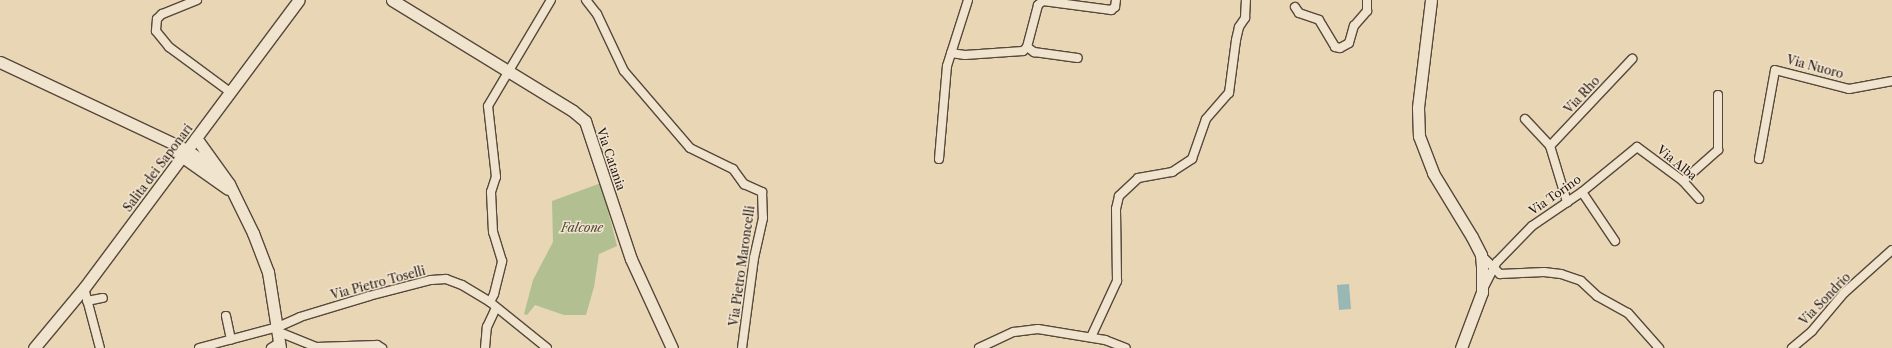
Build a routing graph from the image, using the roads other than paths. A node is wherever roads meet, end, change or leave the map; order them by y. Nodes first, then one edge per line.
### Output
1 (197, 0) edge
2 (299, 0) edge
3 (392, 0) edge
4 (551, 0) edge
5 (586, 0) edge
6 (968, 0) edge
7 (1116, 0) edge
8 (1246, 0) edge
9 (1367, 0) edge
10 (1431, 0) edge
11 (1043, 1) edge
12 (1295, 7) dead end
13 (1027, 47) junction
14 (951, 53) junction
15 (1078, 58) dead end
16 (1632, 59) dead end
17 (0, 62) edge
18 (510, 72) junction
19 (1892, 81) edge
20 (230, 92) junction
21 (1718, 95) dead end
22 (1525, 119) dead end
23 (196, 138) junction
24 (1550, 146) junction
25 (1637, 148) joint
26 (185, 153) junction
27 (939, 159) dead end
28 (1758, 159) dead end
29 (221, 174) junction
30 (1683, 181) junction
31 (1582, 192) junction
32 (235, 195) junction
33 (1699, 199) dead end
34 (1567, 202) junction
35 (1615, 241) dead end
36 (1892, 250) edge
37 (1480, 255) junction
38 (1493, 268) junction
39 (84, 288) junction
40 (1482, 292) junction
41 (103, 298) dead end
42 (88, 301) junction
43 (493, 305) junction
44 (226, 316) dead end
45 (1091, 337) junction
46 (231, 339) junction
47 (277, 339) edge
48 (1462, 347) edge
49 (34, 348) edge
50 (100, 348) edge
51 (199, 348) edge
52 (382, 348) edge
53 (485, 348) edge
54 (547, 348) edge
55 (672, 348) edge
56 (742, 348) edge
57 (979, 348) edge
58 (1126, 348) edge
59 (1659, 348) edge
60 (1792, 348) edge

1 - 20 street
2 - 20 main road, Salita dei Saponari
3 - 18 main road, Via Catania
4 - 18 street
5 - 56 street, Via Pietro Maroncelli
6 - 14 street
7 - 11 street
8 - 45 street
9 - 12 street
10 - 37 main road
11 - 13 street
13 - 14 street
13 - 15 street
14 - 27 street
16 - 24 street, Via Rho
17 - 26 main road
18 - 43 street
18 - 55 main road, Via Catania
19 - 28 street, Via Nuoro
20 - 23 main road, Salita dei Saponari
21 - 30 street
22 - 24 street
23 - 26 main road, Salita dei Saponari
23 - 29 main road
24 - 34 street
25 - 30 street, Via Alba
25 - 31 street, Via Torino
26 - 29 main road
26 - 32 main road
26 - 39 main road, Salita dei Saponari
29 - 32 main road
30 - 33 street, Via Alba
31 - 34 street, Via Torino
31 - 35 street
32 - 47 main road
34 - 38 street, Via Torino
36 - 60 street, Via Sondrio
37 - 38 street
37 - 40 main road
38 - 40 street, Via Torino
38 - 59 street
39 - 42 street
39 - 49 main road, Salita dei Saponari
40 - 48 main road
41 - 42 street
42 - 50 street
43 - 47 street, Via Pietro Toselli
43 - 53 street
43 - 54 street, Via Pietro Toselli
44 - 46 street
45 - 57 street
45 - 58 street
46 - 47 street, Via Pietro Toselli
46 - 51 street, Via Pietro Toselli
47 - 52 street

